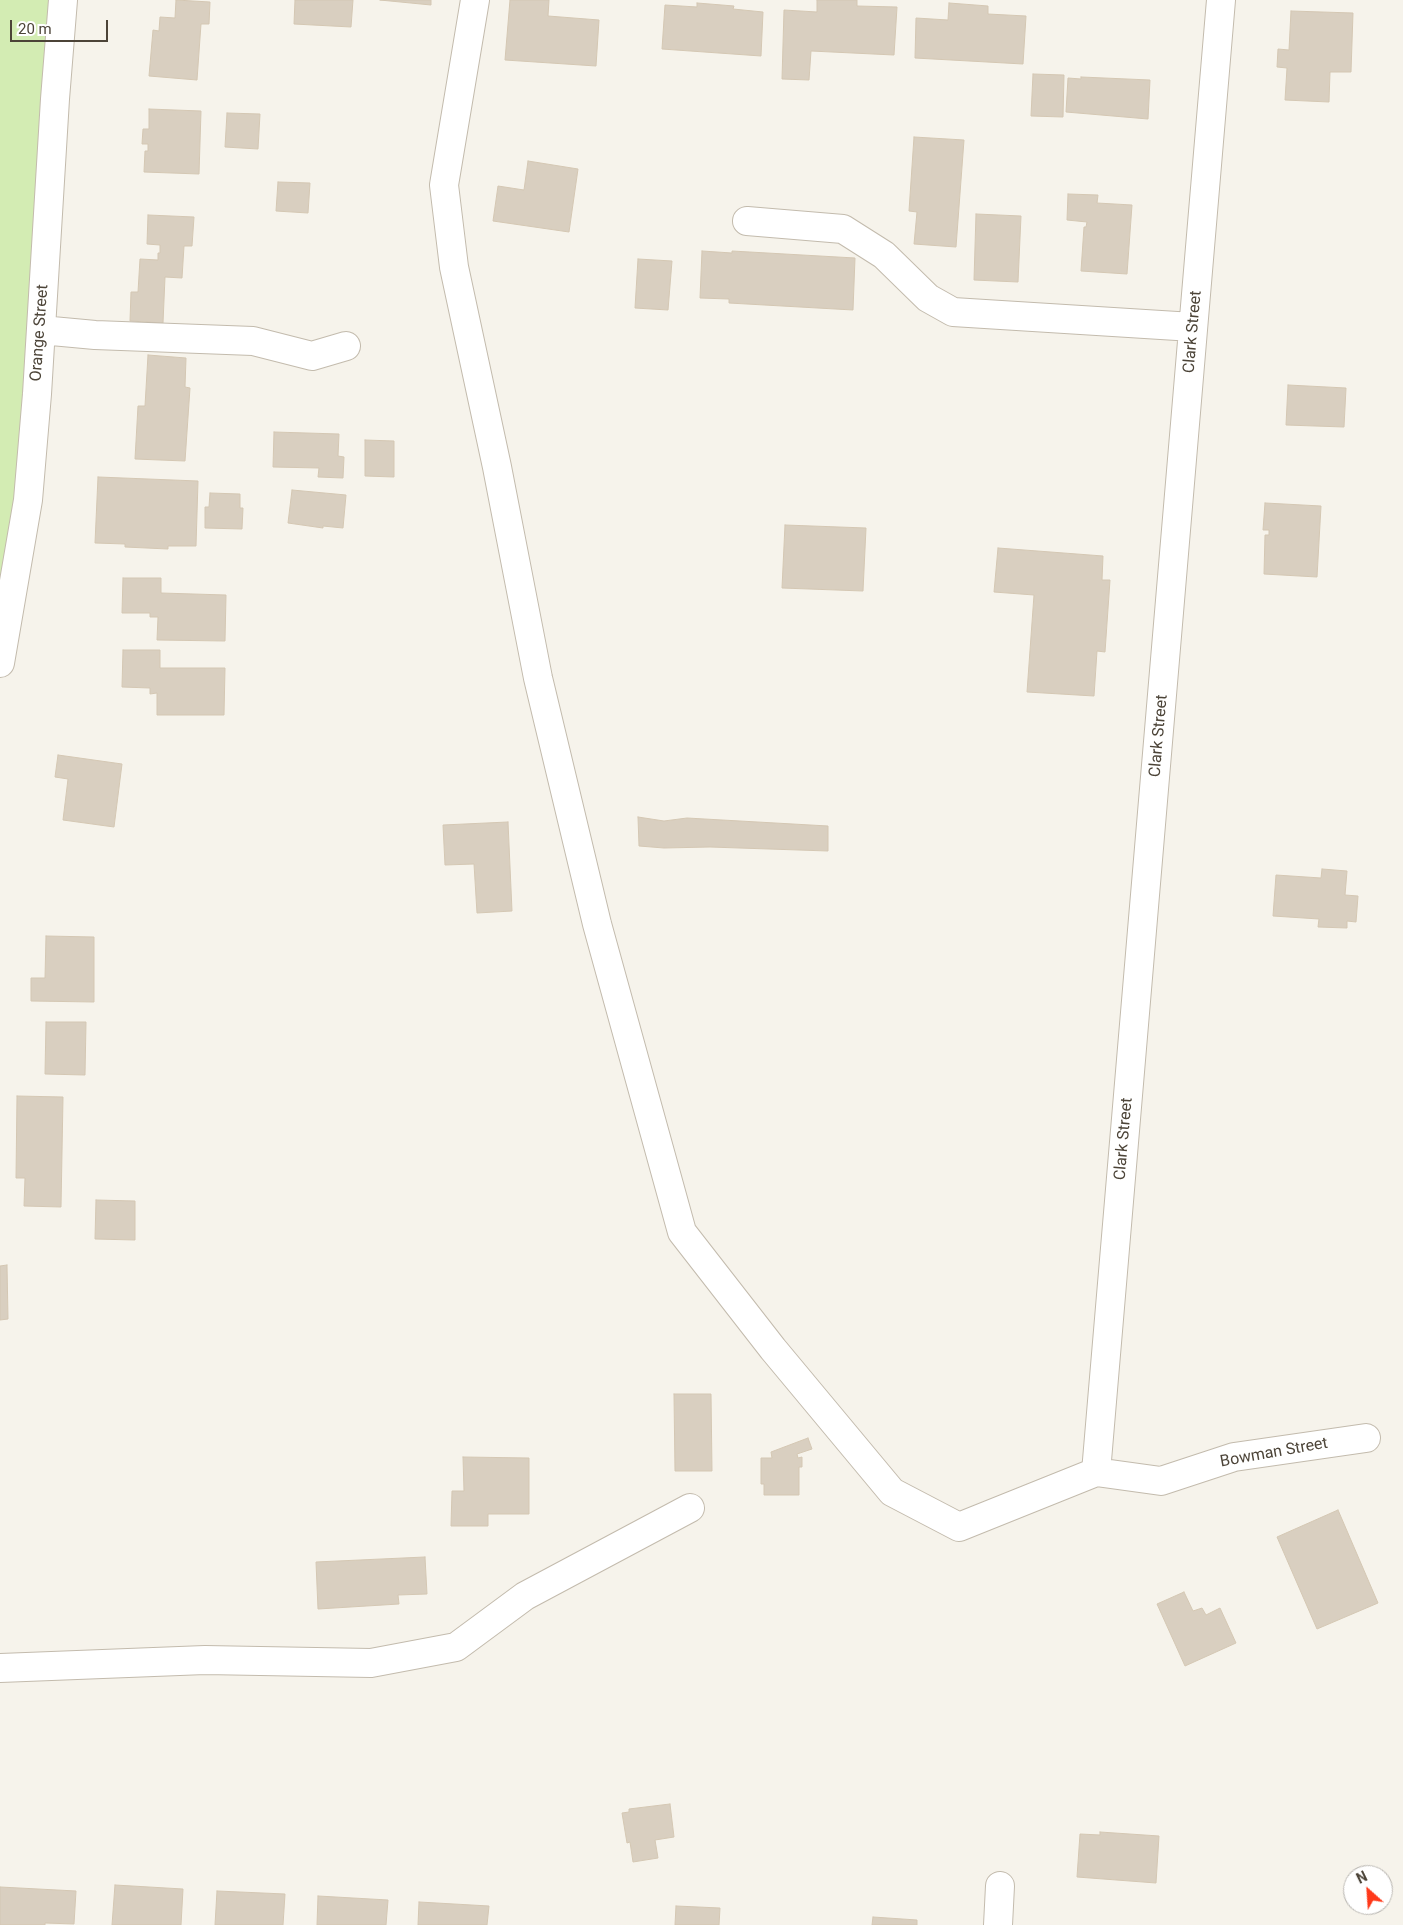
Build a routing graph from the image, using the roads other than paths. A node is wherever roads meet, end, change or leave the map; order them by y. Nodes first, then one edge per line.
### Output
1 (64, 0) edge
2 (475, 0) edge
3 (1221, 0) edge
4 (747, 221) dead end
5 (1194, 327) junction
6 (41, 330) junction
7 (346, 346) dead end
8 (0, 663) edge
9 (1366, 1438) dead end
10 (1096, 1472) junction
11 (690, 1508) dead end
12 (0, 1668) edge
13 (1000, 1886) dead end
14 (998, 1925) edge

1 - 6 street, Orange Street
2 - 10 street
3 - 5 street, Clark Street
4 - 5 street
5 - 10 street, Clark Street
6 - 7 street
6 - 8 street, Orange Street
9 - 10 street, Bowman Street
11 - 12 street
13 - 14 street

